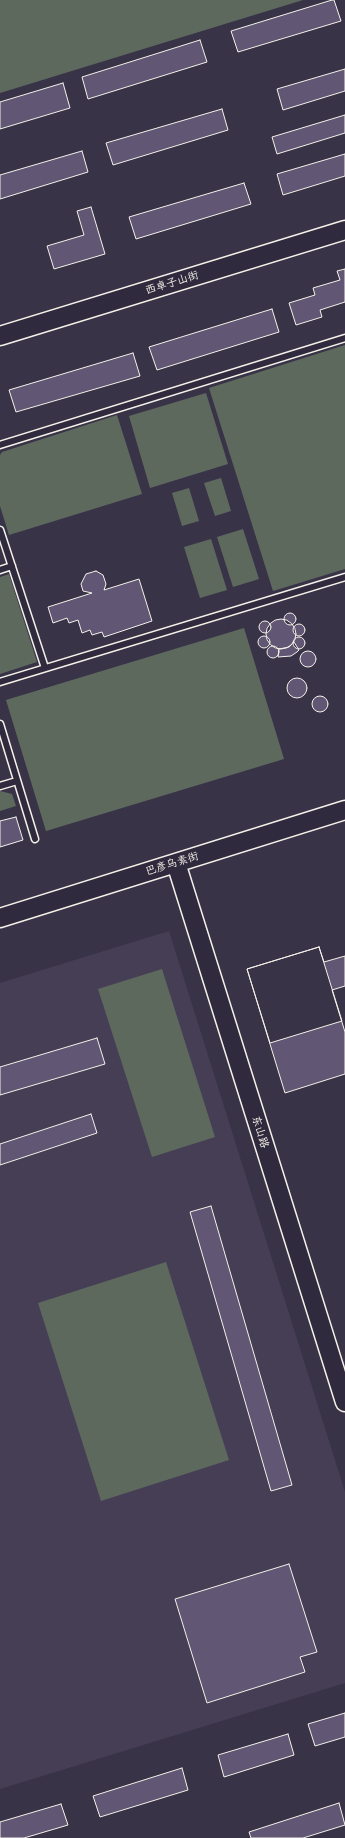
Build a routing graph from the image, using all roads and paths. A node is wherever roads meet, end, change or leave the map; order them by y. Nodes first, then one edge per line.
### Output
1 (345, 230) edge
2 (0, 336) edge
3 (345, 338) edge
4 (0, 445) edge
5 (0, 530) edge
6 (12, 566) junction
7 (0, 570) edge
8 (345, 576) edge
9 (45, 668) junction
10 (0, 682) edge
11 (0, 724) edge
12 (17, 781) junction
13 (0, 786) edge
14 (345, 802) edge
15 (345, 810) edge
16 (35, 839) dead end
17 (176, 863) junction
18 (0, 909) edge
19 (0, 918) edge
20 (338, 1355) edge
21 (345, 1402) edge

1 - 2 street, 西卓子山街
3 - 4 lane
5 - 6 lane
6 - 7 lane
6 - 9 lane
8 - 9 lane
9 - 10 lane
11 - 12 lane
12 - 13 lane
12 - 16 lane
14 - 18 street, 巴彦乌素街
15 - 17 street, 巴彦乌素街
17 - 19 street, 巴彦乌素街
17 - 20 street, 东山路
20 - 21 street, 东山路

